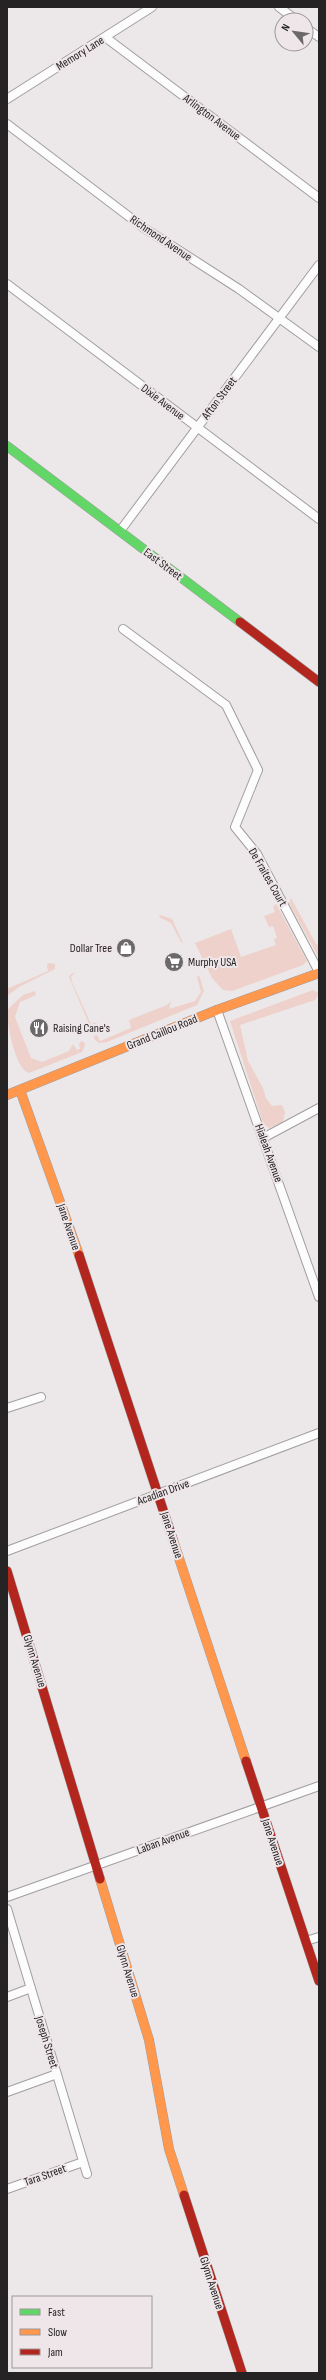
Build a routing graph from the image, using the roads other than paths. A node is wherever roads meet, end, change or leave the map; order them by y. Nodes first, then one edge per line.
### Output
1 (152, 7) edge
2 (105, 37) junction
3 (7, 99) edge
4 (7, 124) edge
5 (319, 198) edge
6 (319, 266) edge
7 (7, 284) edge
8 (280, 318) junction
9 (319, 348) edge
10 (197, 428) junction
11 (7, 446) edge
12 (319, 519) edge
13 (120, 531) junction
14 (122, 629) dead end
15 (319, 682) edge
16 (319, 972) edge
17 (217, 1010) junction
18 (20, 1090) junction
19 (7, 1095) edge
20 (319, 1108) edge
21 (263, 1138) junction
22 (319, 1296) edge
23 (41, 1397) dead end
24 (7, 1408) edge
25 (319, 1433) edge
26 (158, 1494) junction
27 (7, 1550) edge
28 (7, 1571) edge
29 (319, 1786) edge
30 (261, 1806) junction
31 (96, 1865) junction
32 (7, 1898) edge
33 (7, 1909) edge
34 (319, 1937) edge
35 (306, 1941) junction
36 (319, 1981) edge
37 (31, 1988) junction
38 (7, 1997) edge
39 (57, 2074) junction
40 (7, 2092) edge
41 (83, 2162) junction
42 (87, 2174) dead end
43 (7, 2189) edge
44 (242, 2373) edge

1 - 2 street, Memory Lane
2 - 3 street, Memory Lane
2 - 5 street, Arlington Avenue
4 - 8 street, Richmond Avenue
6 - 8 street, Afton Street
7 - 10 street, Dixie Avenue
8 - 9 street, Richmond Avenue
8 - 10 street, Afton Street
10 - 12 street, Dixie Avenue
10 - 13 street, Afton Street
11 - 13 street, East Street
13 - 15 street, East Street
14 - 16 street, De Fraites Court
16 - 17 street, Grand Caillou Road
17 - 18 street, Grand Caillou Road
17 - 21 street, Hialeah Avenue
18 - 19 street, Grand Caillou Road
18 - 26 street, Jane Avenue
20 - 21 street
21 - 22 street, Hialeah Avenue
23 - 24 street
25 - 26 street, Acadian Drive
26 - 27 street, Acadian Drive
26 - 30 street, Jane Avenue
28 - 31 street, Glynn Avenue
29 - 30 street, Laban Avenue
30 - 31 street, Laban Avenue
30 - 35 street, Jane Avenue
31 - 32 street, Laban Avenue
31 - 44 street, Glynn Avenue
33 - 37 street, Joseph Street
34 - 35 street
35 - 36 street, Jane Avenue
37 - 38 street
37 - 39 street, Joseph Street
39 - 40 street
39 - 41 street, Joseph Street
41 - 42 street, Joseph Street
41 - 43 street, Tara Street

